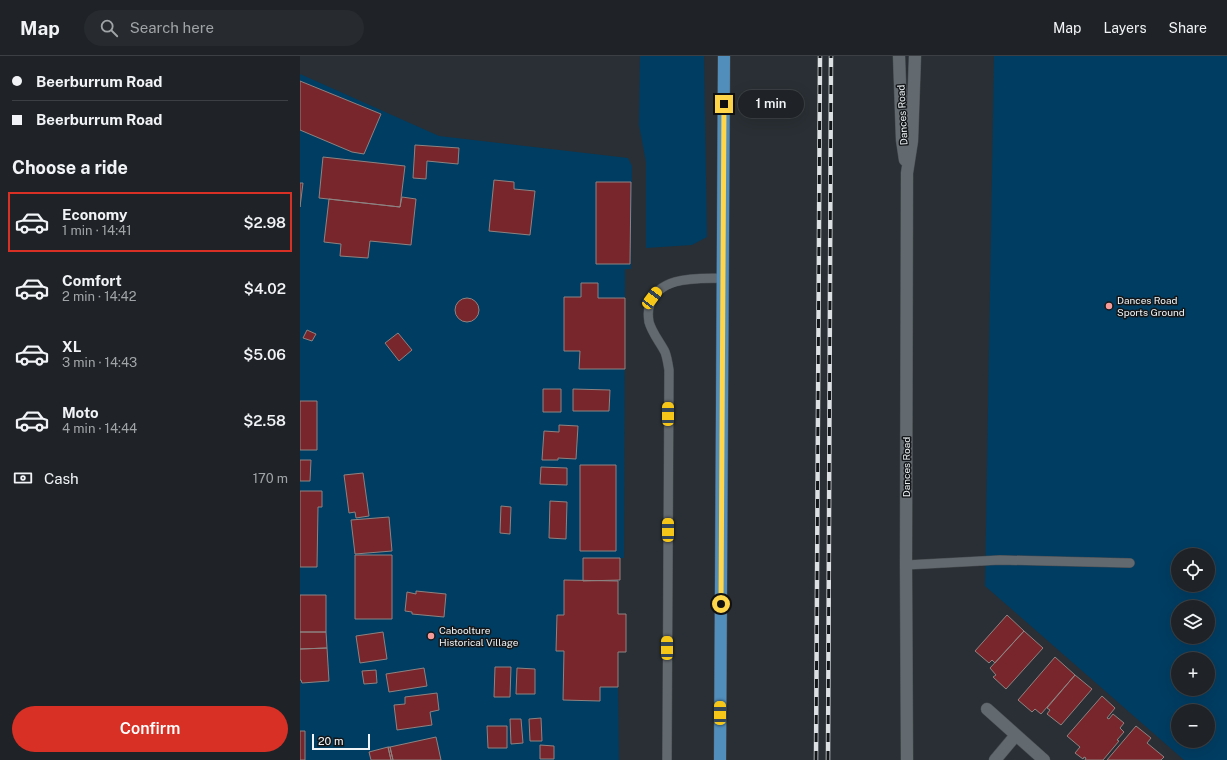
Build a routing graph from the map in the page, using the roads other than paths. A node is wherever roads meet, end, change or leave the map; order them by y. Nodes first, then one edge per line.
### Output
1 (724, 56) edge
2 (899, 56) edge
3 (915, 56) edge
4 (907, 174) junction
5 (723, 278) junction
6 (1130, 563) dead end
7 (906, 565) junction
8 (987, 709) dead end
9 (1016, 735) junction
10 (667, 760) edge
11 (720, 760) edge
12 (907, 760) edge
13 (995, 760) edge
14 (1044, 760) edge

1 - 5 main road
2 - 4 street, Dances Road
3 - 4 street, Dances Road
4 - 7 street, Dances Road
5 - 10 lane
5 - 11 main road
6 - 7 lane
7 - 12 street, Dances Road
8 - 9 street
9 - 13 street
9 - 14 street

